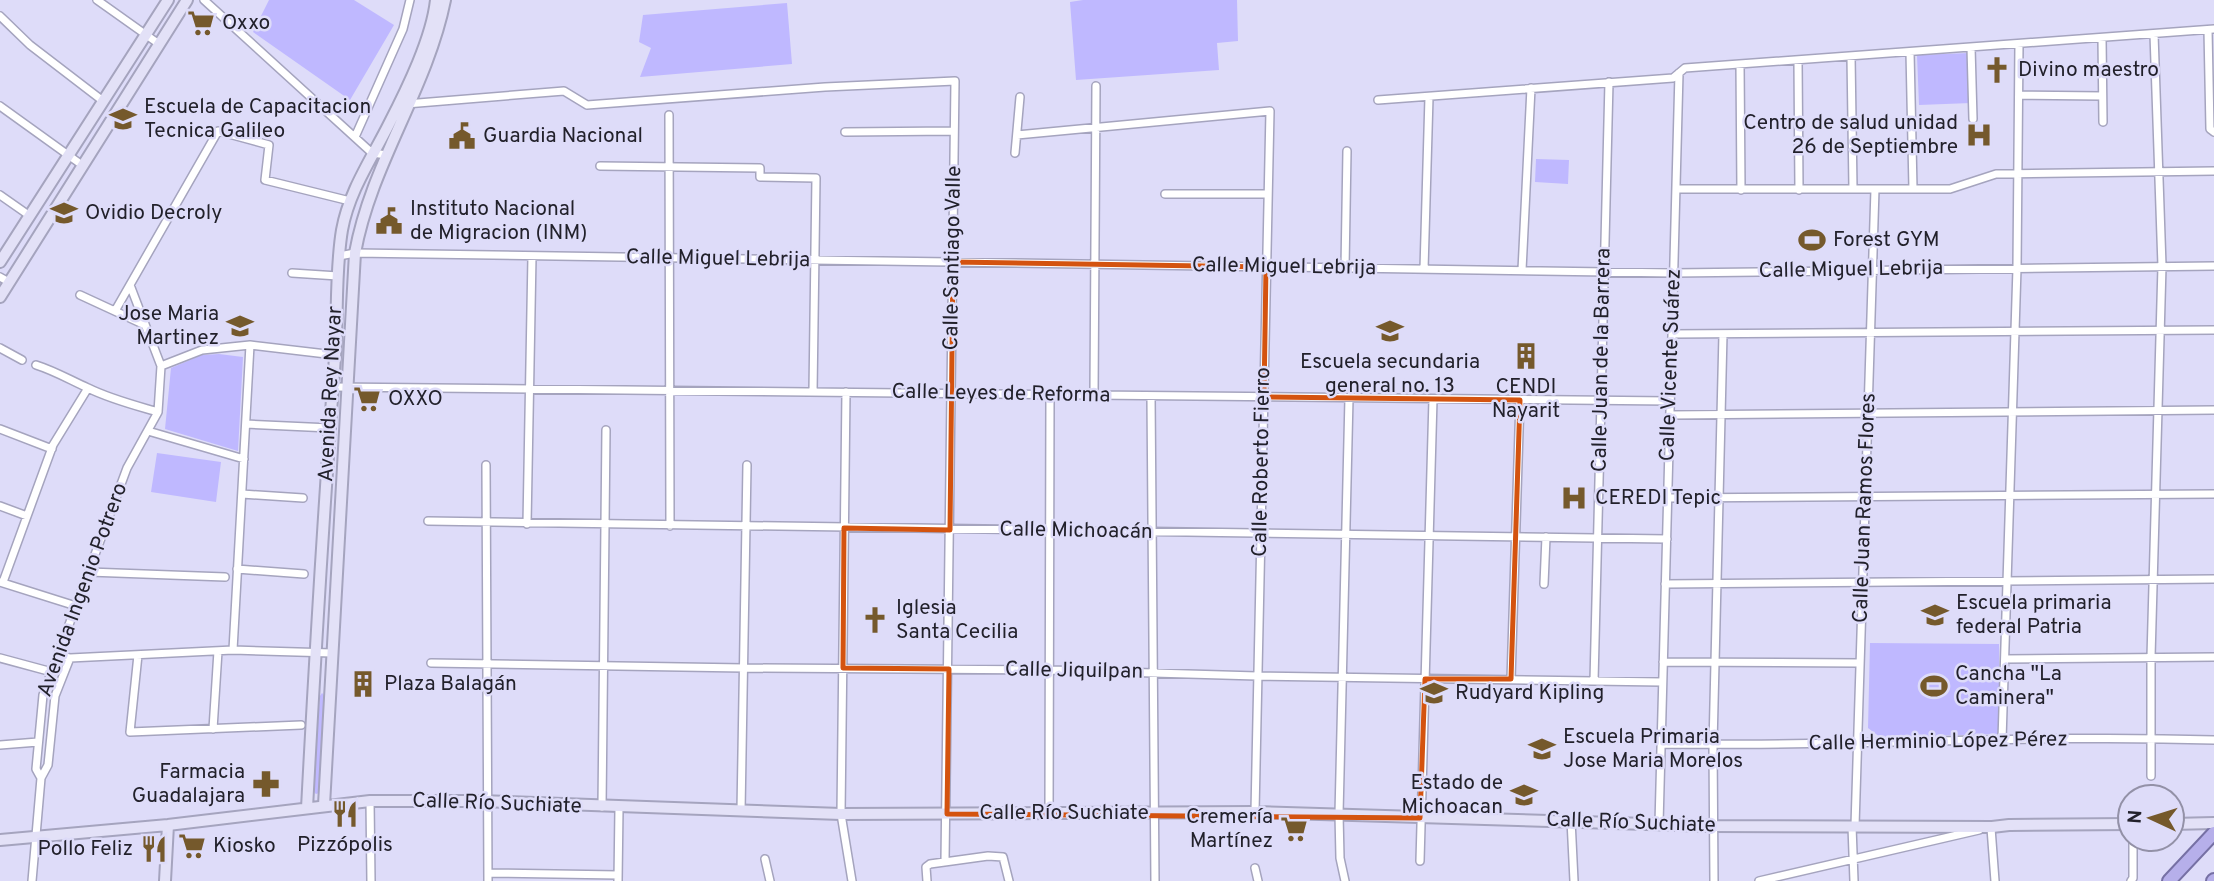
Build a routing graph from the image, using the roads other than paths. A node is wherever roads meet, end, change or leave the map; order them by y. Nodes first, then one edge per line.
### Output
1 (97, 0) edge
2 (168, 0) edge
3 (187, 0) edge
4 (204, 0) edge
5 (410, 0) edge
6 (436, 0) edge
7 (445, 0) edge
8 (0, 16) edge
9 (2211, 30) edge
10 (145, 34) junction
11 (2154, 34) junction
12 (2102, 37) junction
13 (159, 44) junction
14 (2019, 44) junction
15 (1971, 47) junction
16 (1910, 52) junction
17 (1852, 56) junction
18 (1798, 60) junction
19 (1740, 64) junction
20 (1682, 71) junction
21 (1609, 82) junction
22 (1096, 86) dead end
23 (1531, 88) junction
24 (2020, 95) junction
25 (2102, 96) junction
26 (1020, 97) dead end
27 (1429, 97) junction
28 (1378, 100) dead end
29 (103, 101) junction
30 (398, 104) junction
31 (410, 104) junction
32 (0, 106) edge
33 (669, 115) dead end
34 (1973, 118) dead end
35 (2103, 122) dead end
36 (1096, 128) junction
37 (954, 131) junction
38 (845, 132) dead end
39 (2214, 132) edge
40 (1017, 135) junction
41 (355, 137) junction
42 (1347, 151) dead end
43 (372, 153) junction
44 (1015, 153) dead end
45 (387, 155) junction
46 (68, 156) junction
47 (82, 165) junction
48 (600, 166) dead end
49 (669, 168) junction
50 (2214, 171) edge
51 (2159, 172) junction
52 (2019, 174) junction
53 (1676, 189) junction
54 (1853, 189) junction
55 (1913, 189) junction
56 (1741, 190) junction
57 (1799, 190) junction
58 (1875, 190) junction
59 (1165, 194) dead end
60 (1268, 194) junction
61 (0, 195) edge
62 (350, 201) junction
63 (30, 216) junction
64 (355, 253) junction
65 (339, 256) junction
66 (532, 256) junction
67 (669, 258) junction
68 (814, 260) junction
69 (0, 262) edge
70 (953, 262) junction
71 (1095, 264) junction
72 (2162, 266) junction
73 (2214, 266) edge
74 (1266, 267) junction
75 (1345, 268) junction
76 (2017, 268) junction
77 (1424, 269) junction
78 (1522, 270) junction
79 (1872, 270) junction
80 (1605, 272) junction
81 (1674, 272) junction
82 (292, 273) dead end
83 (338, 276) junction
84 (4, 279) edge
85 (130, 285) junction
86 (80, 295) dead end
87 (0, 298) edge
88 (115, 311) junction
89 (146, 325) junction
90 (2160, 330) junction
91 (2214, 330) edge
92 (2015, 331) junction
93 (1870, 332) junction
94 (1672, 334) junction
95 (1723, 334) junction
96 (250, 345) junction
97 (0, 348) edge
98 (335, 355) junction
99 (22, 360) dead end
100 (36, 365) dead end
101 (162, 366) junction
102 (332, 387) junction
103 (349, 387) junction
104 (88, 388) junction
105 (530, 389) junction
106 (669, 390) junction
107 (813, 392) junction
108 (846, 392) junction
109 (951, 393) junction
110 (1050, 395) junction
111 (1094, 395) junction
112 (1151, 396) junction
113 (1264, 397) junction
114 (1349, 398) junction
115 (1433, 399) junction
116 (1520, 400) junction
117 (1601, 401) junction
118 (1670, 401) junction
119 (2214, 410) edge
120 (2158, 411) junction
121 (158, 412) junction
122 (2012, 412) junction
123 (1867, 414) junction
124 (1670, 415) junction
125 (1720, 415) junction
126 (246, 424) junction
127 (330, 428) junction
128 (0, 429) edge
129 (606, 430) dead end
130 (148, 431) junction
131 (52, 449) junction
132 (244, 459) junction
133 (747, 465) dead end
134 (486, 466) dead end
135 (242, 494) junction
136 (2214, 494) edge
137 (2010, 495) junction
138 (2155, 495) junction
139 (1865, 496) junction
140 (303, 498) dead end
141 (1668, 498) junction
142 (1718, 498) junction
143 (0, 506) edge
144 (27, 516) junction
145 (428, 521) dead end
146 (486, 523) junction
147 (527, 524) junction
148 (605, 525) junction
149 (670, 526) junction
150 (746, 527) junction
151 (844, 528) junction
152 (950, 530) junction
153 (1050, 531) junction
154 (1152, 532) junction
155 (1261, 534) junction
156 (1346, 535) junction
157 (1429, 536) junction
158 (1516, 537) junction
159 (1546, 537) junction
160 (1598, 538) junction
161 (1667, 539) junction
162 (237, 569) junction
163 (89, 572) junction
164 (304, 574) dead end
165 (225, 577) dead end
166 (2153, 579) junction
167 (2214, 579) edge
168 (2007, 580) junction
169 (1, 582) edge
170 (1862, 582) junction
171 (1717, 583) junction
172 (1544, 584) dead end
173 (1665, 584) junction
174 (76, 606) junction
175 (233, 650) junction
176 (218, 651) junction
177 (316, 653) junction
178 (332, 653) junction
179 (138, 655) junction
180 (59, 656) junction
181 (70, 657) junction
182 (2151, 657) junction
183 (2214, 657) edge
184 (0, 658) edge
185 (2005, 659) junction
186 (1663, 662) junction
187 (1715, 662) junction
188 (431, 663) dead end
189 (1860, 663) junction
190 (485, 664) junction
191 (604, 665) junction
192 (744, 668) junction
193 (842, 668) junction
194 (949, 669) junction
195 (1050, 670) junction
196 (52, 672) junction
197 (1153, 672) junction
198 (1257, 676) junction
199 (1342, 678) junction
200 (1510, 679) junction
201 (1425, 680) junction
202 (1594, 681) junction
203 (1662, 682) junction
204 (313, 690) junction
205 (329, 691) junction
206 (301, 725) dead end
207 (213, 729) junction
208 (2153, 738) junction
209 (2002, 740) junction
210 (2214, 740) edge
211 (38, 742) junction
212 (1661, 744) junction
213 (1857, 744) junction
214 (0, 745) edge
215 (1713, 745) junction
216 (2151, 776) dead end
217 (41, 778) junction
218 (370, 801) junction
219 (489, 802) junction
220 (324, 806) junction
221 (602, 807) junction
222 (619, 807) junction
223 (306, 808) junction
224 (741, 811) junction
225 (1255, 812) junction
226 (1154, 813) junction
227 (841, 814) junction
228 (947, 814) junction
229 (1049, 814) junction
230 (1339, 814) junction
231 (1420, 818) junction
232 (1571, 820) junction
233 (2214, 823) edge
234 (1659, 824) junction
235 (2116, 824) edge
236 (2186, 824) edge
237 (168, 825) junction
238 (1712, 826) junction
239 (1853, 826) junction
240 (1992, 827) junction
241 (2214, 832) edge
242 (37, 836) junction
243 (0, 840) edge
244 (2133, 853) edge
245 (765, 859) dead end
246 (1854, 859) junction
247 (945, 861) junction
248 (1420, 861) dead end
249 (1255, 868) dead end
250 (488, 877) edge
251 (618, 878) edge
252 (2132, 879) edge
253 (32, 881) edge
254 (165, 881) edge
255 (371, 881) edge
256 (770, 881) edge
257 (852, 881) edge
258 (928, 881) edge
259 (1009, 881) edge
260 (1155, 881) edge
261 (1258, 881) edge
262 (1345, 881) edge
263 (1574, 881) edge
264 (1714, 881) edge
265 (1759, 881) edge
266 (1854, 881) edge
267 (1995, 881) edge
268 (2169, 881) edge

1 - 10 street
2 - 10 main road
3 - 13 main road
4 - 41 street
5 - 41 street
6 - 30 main road, Avenida Rey Nayar
7 - 31 main road, Avenida Rey Nayar
8 - 29 street
9 - 11 street
9 - 39 street
10 - 13 street
10 - 29 main road
11 - 12 street
11 - 51 street
12 - 14 street
12 - 25 street
13 - 47 main road
14 - 15 street
14 - 24 street
15 - 16 street
15 - 34 street
16 - 17 street
16 - 55 street
17 - 18 street
17 - 54 street
18 - 19 street
18 - 57 street
19 - 20 street
19 - 56 street
20 - 21 street
20 - 53 street, Calle Vicente Suárez
21 - 23 street
21 - 80 street, Calle Juan de la Barrera
22 - 36 street
23 - 27 street
23 - 78 street
24 - 25 street
24 - 52 street
25 - 35 street
26 - 40 street
27 - 28 street
27 - 77 street
29 - 46 main road
30 - 31 street
30 - 43 main road, Avenida Rey Nayar
31 - 37 street, Calle Santiago Valle
31 - 45 main road, Avenida Rey Nayar
32 - 46 street
33 - 49 street
36 - 40 street
36 - 60 street, Calle Roberto Fierro
36 - 71 street
37 - 38 street
37 - 70 street, Calle Santiago Valle
40 - 44 street
41 - 43 street
42 - 75 street
43 - 45 street
43 - 62 main road, Avenida Rey Nayar
45 - 64 main road, Avenida Rey Nayar
46 - 47 street
46 - 63 main road
47 - 84 main road
48 - 49 street
49 - 67 street
49 - 68 street
50 - 51 street
51 - 52 street
51 - 72 street
52 - 55 street
52 - 76 street
53 - 56 street
53 - 81 street, Calle Vicente Suárez
54 - 57 street
54 - 58 street
55 - 58 street
56 - 57 street
58 - 79 street, Calle Juan Ramos Flores
59 - 60 street
60 - 74 street, Calle Roberto Fierro
61 - 63 street
62 - 65 main road, Avenida Rey Nayar
62 - 85 street
63 - 69 main road
64 - 65 street, Calle Miguel Lebrija
64 - 66 street, Calle Miguel Lebrija
64 - 103 main road, Avenida Rey Nayar
65 - 83 main road, Avenida Rey Nayar
66 - 67 street, Calle Miguel Lebrija
66 - 105 street
67 - 68 street, Calle Miguel Lebrija
67 - 106 street
68 - 70 street, Calle Miguel Lebrija
68 - 107 street
70 - 71 street, Calle Miguel Lebrija
70 - 109 street, Calle Santiago Valle
71 - 74 street, Calle Miguel Lebrija
71 - 111 street
72 - 73 street, Calle Miguel Lebrija
72 - 76 street, Calle Miguel Lebrija
72 - 90 street
74 - 75 street, Calle Miguel Lebrija
74 - 113 street, Calle Roberto Fierro
75 - 77 street, Calle Miguel Lebrija
76 - 79 street, Calle Miguel Lebrija
76 - 92 street
77 - 78 street, Calle Miguel Lebrija
78 - 80 street, Calle Miguel Lebrija
79 - 81 street, Calle Miguel Lebrija
79 - 93 street, Calle Juan Ramos Flores
80 - 81 street, Calle Miguel Lebrija
80 - 117 street, Calle Juan de la Barrera
81 - 94 street, Calle Vicente Suárez
82 - 83 street
83 - 98 main road, Avenida Rey Nayar
84 - 87 main road
85 - 88 street
85 - 89 street
86 - 88 street
88 - 89 street
89 - 101 street
90 - 91 street
90 - 92 street
90 - 120 street
92 - 93 street
92 - 122 street
93 - 95 street
93 - 123 street, Calle Juan Ramos Flores
94 - 95 street
94 - 118 street, Calle Vicente Suárez
95 - 125 street
96 - 98 street
96 - 101 street
96 - 126 street
97 - 99 street
98 - 102 main road, Avenida Rey Nayar
100 - 104 street
101 - 121 street, Avenida Ingenio Potrero
102 - 103 street, Calle Leyes de Reforma
102 - 127 main road, Avenida Rey Nayar
103 - 105 street, Calle Leyes de Reforma
103 - 178 main road, Avenida Rey Nayar
104 - 121 street
104 - 131 street
105 - 106 street, Calle Leyes de Reforma
105 - 147 street
106 - 107 street, Calle Leyes de Reforma
106 - 149 street
107 - 108 street, Calle Leyes de Reforma
108 - 109 street, Calle Leyes de Reforma
108 - 151 street
109 - 110 street, Calle Leyes de Reforma
109 - 152 street, Calle Santiago Valle
110 - 111 street, Calle Leyes de Reforma
110 - 153 street
111 - 112 street, Calle Leyes de Reforma
112 - 113 street, Calle Leyes de Reforma
112 - 154 street
113 - 114 street, Calle Leyes de Reforma
113 - 155 street, Calle Roberto Fierro
114 - 115 street, Calle Leyes de Reforma
114 - 156 street
115 - 116 street, Calle Leyes de Reforma
115 - 157 street
116 - 117 street, Calle Leyes de Reforma
116 - 158 street
117 - 118 street, Calle Leyes de Reforma
117 - 160 street, Calle Juan de la Barrera
118 - 124 street, Calle Vicente Suárez
119 - 120 street
120 - 122 street
120 - 138 street
121 - 130 street, Avenida Ingenio Potrero
122 - 123 street
122 - 137 street
123 - 125 street
123 - 139 street, Calle Juan Ramos Flores
124 - 125 street
124 - 141 street, Calle Vicente Suárez
125 - 142 street
126 - 127 street
126 - 132 street
127 - 177 main road, Avenida Rey Nayar
128 - 131 street
129 - 148 street
130 - 132 street
130 - 163 street, Avenida Ingenio Potrero
131 - 144 street
132 - 135 street
133 - 150 street
134 - 146 street
135 - 140 street
135 - 162 street
136 - 138 street
137 - 138 street
137 - 139 street
137 - 168 street
138 - 166 street
139 - 142 street
139 - 170 street, Calle Juan Ramos Flores
141 - 142 street
141 - 161 street, Calle Vicente Suárez
142 - 171 street
143 - 144 street
144 - 169 street
145 - 146 street, Calle Michoacán
146 - 147 street, Calle Michoacán
146 - 190 street
147 - 148 street, Calle Michoacán
148 - 149 street, Calle Michoacán
148 - 191 street
149 - 150 street, Calle Michoacán
150 - 151 street, Calle Michoacán
150 - 192 street
151 - 152 street, Calle Michoacán
151 - 193 street
152 - 153 street, Calle Michoacán
152 - 194 street, Calle Santiago Valle
153 - 154 street, Calle Michoacán
153 - 195 street
154 - 155 street, Calle Michoacán
154 - 197 street
155 - 156 street, Calle Michoacán
155 - 198 street, Calle Roberto Fierro
156 - 157 street, Calle Michoacán
156 - 199 street
157 - 158 street, Calle Michoacán
157 - 201 street
158 - 159 street, Calle Michoacán
158 - 200 street
159 - 160 street, Calle Michoacán
159 - 172 street
160 - 161 street, Calle Michoacán
160 - 202 street, Calle Juan de la Barrera
161 - 173 street, Calle Vicente Suárez
162 - 164 street
162 - 175 street
163 - 165 street
163 - 174 street, Avenida Ingenio Potrero
166 - 167 street
166 - 168 street
166 - 182 street
168 - 170 street
168 - 185 street
169 - 174 street
170 - 171 street
170 - 189 street, Calle Juan Ramos Flores
171 - 173 street
171 - 187 street
173 - 186 street, Calle Vicente Suárez
174 - 180 street, Avenida Ingenio Potrero
175 - 176 street
175 - 177 street
176 - 179 street
176 - 207 street
177 - 178 street
177 - 204 main road, Avenida Rey Nayar
178 - 205 main road, Avenida Rey Nayar
179 - 181 street
179 - 207 street
180 - 181 street
180 - 196 street, Avenida Ingenio Potrero
181 - 217 street, Avenida Ingenio Potrero
182 - 183 street
182 - 185 street
182 - 208 street
184 - 196 street
185 - 209 street
186 - 187 street
186 - 203 street, Calle Vicente Suárez
187 - 189 street
187 - 215 street
188 - 190 street, Calle Jiquilpan
189 - 213 street, Calle Juan Ramos Flores
190 - 191 street, Calle Jiquilpan
190 - 219 street
191 - 192 street, Calle Jiquilpan
191 - 221 street
192 - 193 street, Calle Jiquilpan
192 - 224 street
193 - 194 street, Calle Jiquilpan
193 - 227 street
194 - 195 street, Calle Jiquilpan
194 - 228 street, Calle Santiago Valle
195 - 197 street, Calle Jiquilpan
195 - 229 street
196 - 211 street, Avenida Ingenio Potrero
197 - 198 street, Calle Jiquilpan
197 - 226 street
198 - 199 street, Calle Jiquilpan
198 - 225 street, Calle Roberto Fierro
199 - 201 street, Calle Jiquilpan
199 - 230 street
200 - 201 street, Calle Jiquilpan
200 - 202 street, Calle Jiquilpan
201 - 231 street
202 - 203 street, Calle Jiquilpan
203 - 212 street, Calle Vicente Suárez
204 - 205 main road
204 - 223 main road, Avenida Rey Nayar
205 - 220 main road, Avenida Rey Nayar
206 - 207 street
208 - 209 street, Calle Herminio López Pérez
208 - 210 street, Calle Herminio López Pérez
208 - 216 street
209 - 213 street, Calle Herminio López Pérez
211 - 214 street
211 - 217 street, Avenida Ingenio Potrero
212 - 215 street, Calle Herminio López Pérez
212 - 234 street, Calle Vicente Suárez
213 - 215 street, Calle Herminio López Pérez
213 - 239 street, Calle Juan Ramos Flores
215 - 238 street
217 - 242 street
218 - 219 main road, Calle Río Suchiate
218 - 220 main road, Calle Río Suchiate
218 - 255 street
219 - 221 main road, Calle Río Suchiate
219 - 250 street
220 - 223 main road, Calle Río Suchiate
221 - 222 main road, Calle Río Suchiate
222 - 224 main road, Calle Río Suchiate
222 - 251 street
223 - 237 main road, Calle Río Suchiate
224 - 227 main road, Calle Río Suchiate
225 - 226 main road, Calle Río Suchiate
225 - 230 main road, Calle Río Suchiate
226 - 229 main road, Calle Río Suchiate
226 - 260 street
227 - 228 main road, Calle Río Suchiate
227 - 257 street
228 - 229 main road, Calle Río Suchiate
228 - 247 street, Calle Santiago Valle
230 - 231 main road, Calle Río Suchiate
230 - 262 street
231 - 232 main road, Calle Río Suchiate
231 - 248 street
232 - 234 main road, Calle Río Suchiate
232 - 263 street
233 - 236 main road
234 - 238 main road, Calle Río Suchiate
235 - 240 main road, Calle Río Suchiate
237 - 242 main road, Calle Río Suchiate
237 - 254 main road
238 - 239 main road, Calle Río Suchiate
238 - 264 street
239 - 240 main road, Calle Río Suchiate
239 - 246 street, Calle Juan Ramos Flores
240 - 246 street
240 - 267 street
241 - 268 highway
242 - 243 main road, Calle Río Suchiate
242 - 253 street
244 - 252 street
245 - 256 street
246 - 265 street
246 - 266 street, Calle Juan Ramos Flores
247 - 258 street
247 - 259 street
249 - 261 street
250 - 251 street

